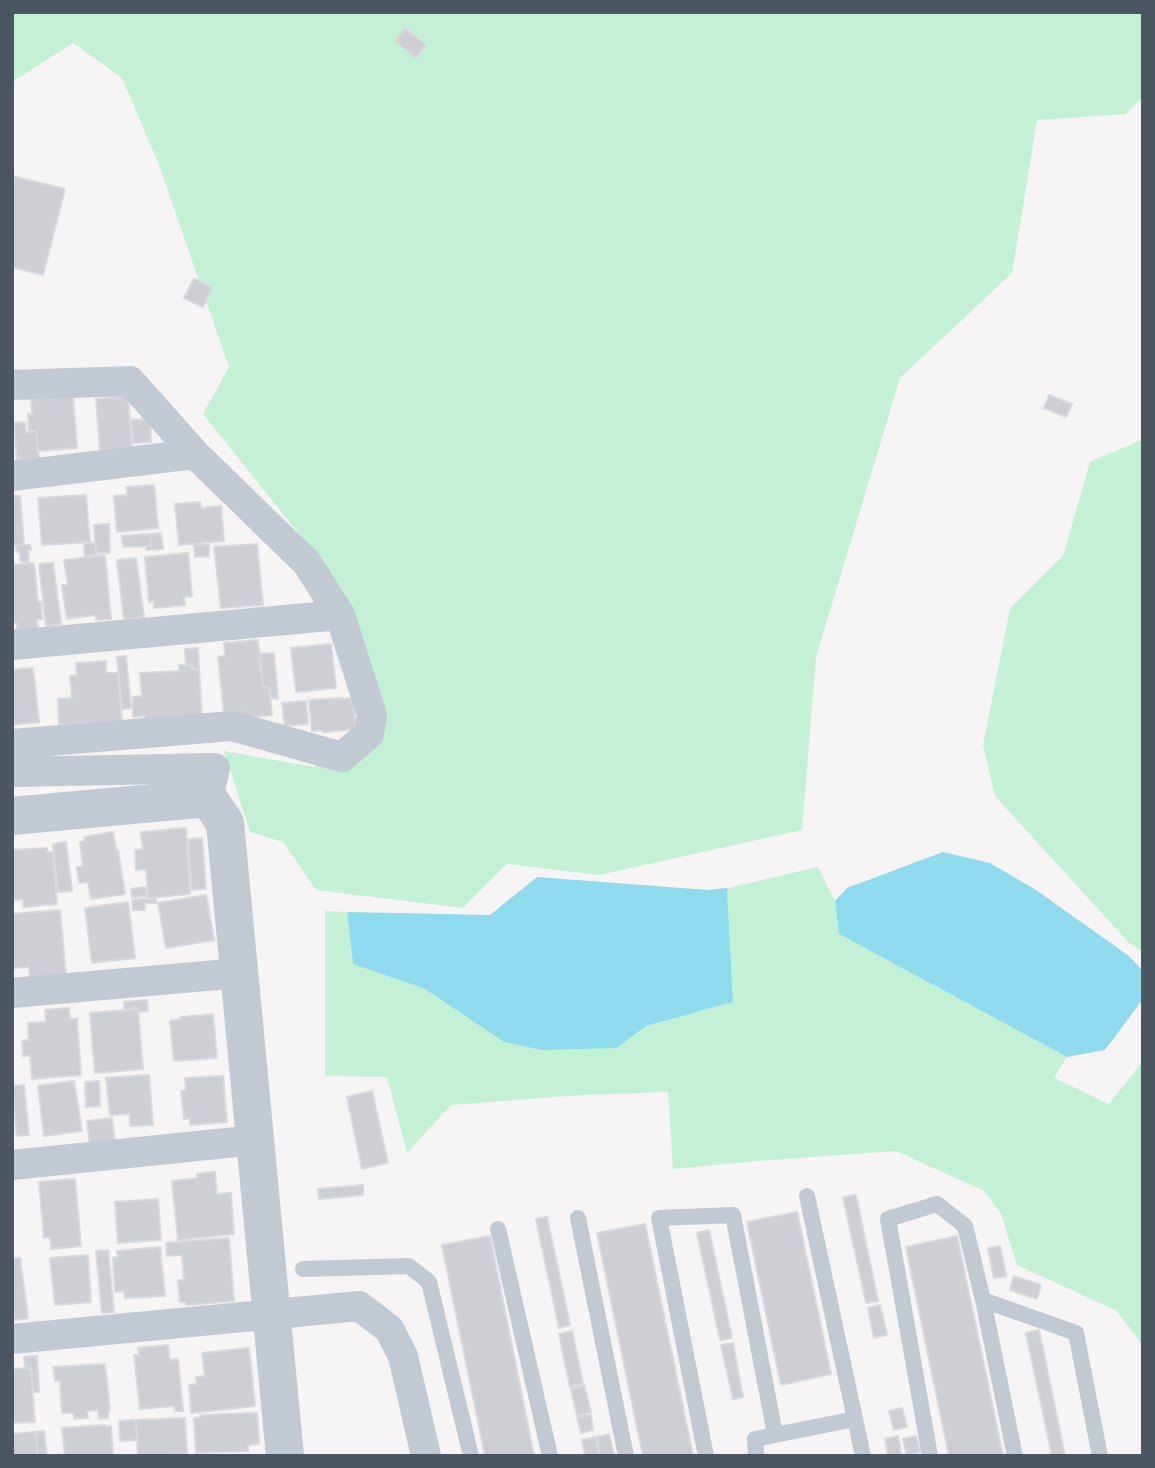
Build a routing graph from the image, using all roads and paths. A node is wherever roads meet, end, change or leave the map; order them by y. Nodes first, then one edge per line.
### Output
1 (12, 385) edge
2 (195, 454) junction
3 (12, 476) edge
4 (340, 615) junction
5 (12, 645) edge
6 (12, 744) edge
7 (12, 772) edge
8 (208, 798) junction
9 (12, 816) edge
10 (240, 973) junction
11 (12, 993) edge
12 (256, 1140) junction
13 (12, 1165) edge
14 (807, 1196) dead end
15 (578, 1218) dead end
16 (498, 1229) dead end
17 (303, 1269) dead end
18 (984, 1300) junction
19 (272, 1313) junction
20 (12, 1339) edge
21 (855, 1419) junction
22 (775, 1434) junction
23 (285, 1456) edge
24 (426, 1456) edge
25 (471, 1456) edge
26 (550, 1456) edge
27 (625, 1456) edge
28 (706, 1456) edge
29 (756, 1456) edge
30 (863, 1456) edge
31 (930, 1456) edge
32 (1015, 1456) edge
33 (1100, 1456) edge

1 - 2 street
2 - 3 street
2 - 4 street
4 - 5 street
4 - 6 street
7 - 8 street
8 - 9 street
8 - 10 street
10 - 11 street
10 - 12 street
12 - 13 street
12 - 19 street
14 - 21 lane
15 - 27 lane
16 - 26 lane
17 - 25 lane
18 - 31 lane
18 - 32 lane
18 - 33 lane
19 - 20 street
19 - 23 street
19 - 24 street
21 - 22 lane
21 - 30 lane
22 - 28 lane
22 - 29 lane

